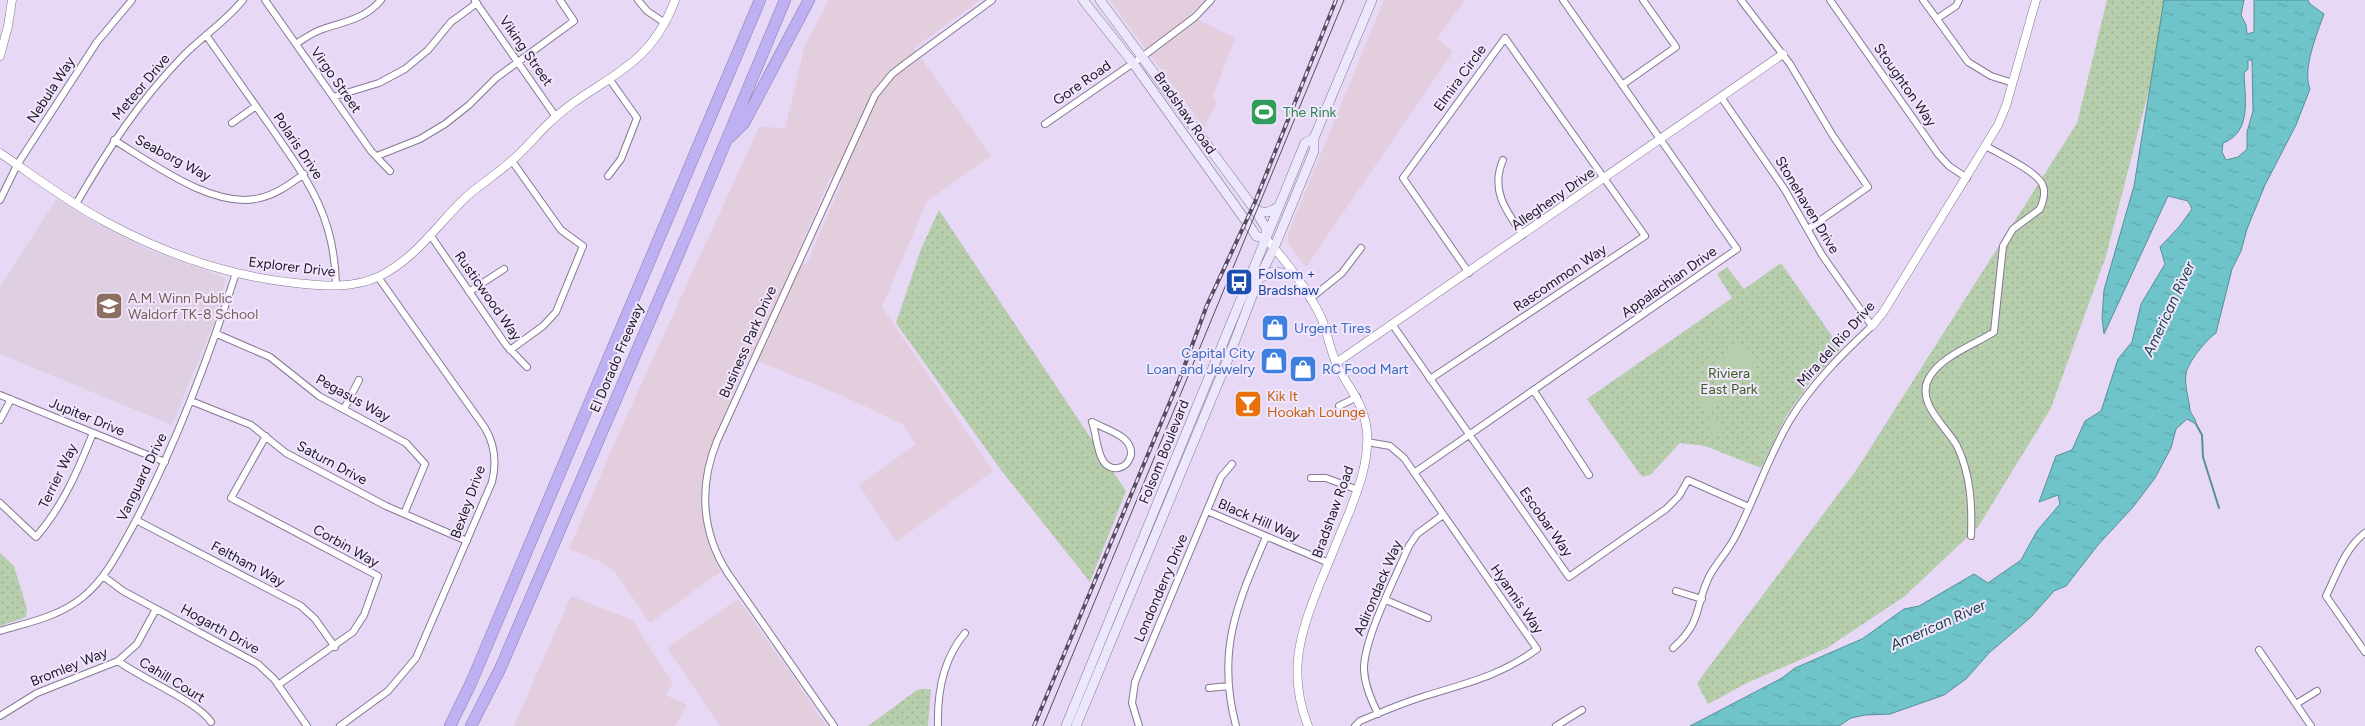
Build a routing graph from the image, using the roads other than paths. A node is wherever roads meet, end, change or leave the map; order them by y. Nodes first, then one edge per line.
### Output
1 (12, 0) edge
2 (132, 0) edge
3 (243, 0) edge
4 (265, 0) edge
5 (382, 0) edge
6 (560, 0) edge
7 (638, 0) edge
8 (676, 0) edge
9 (758, 0) edge
10 (785, 0) edge
11 (809, 0) edge
12 (992, 0) edge
13 (1083, 0) edge
14 (1100, 0) edge
15 (1211, 0) edge
16 (1372, 0) edge
17 (1563, 0) edge
18 (1644, 0) edge
19 (1741, 0) edge
20 (1830, 0) edge
21 (1923, 0) edge
22 (1958, 0) edge
23 (2036, 0) edge
24 (476, 1) edge
25 (1938, 18) junction
26 (665, 23) junction
27 (206, 35) junction
28 (296, 44) junction
29 (1783, 54) junction
30 (0, 56) edge
31 (1142, 57) junction
32 (518, 62) junction
33 (1133, 64) junction
34 (610, 80) junction
35 (2013, 83) junction
36 (1622, 85) junction
37 (333, 97) junction
38 (1721, 97) junction
39 (256, 106) junction
40 (556, 117) junction
41 (232, 123) dead end
42 (1045, 124) dead end
43 (1314, 138) junction
44 (114, 140) junction
45 (1660, 140) junction
46 (726, 141) junction
47 (1986, 146) junction
48 (0, 153) edge
49 (377, 156) junction
50 (1504, 160) dead end
51 (512, 161) junction
52 (17, 165) junction
53 (390, 171) dead end
54 (304, 174) junction
55 (608, 176) dead end
56 (1967, 178) junction
57 (1604, 179) junction
58 (0, 200) edge
59 (76, 204) junction
60 (1279, 206) junction
61 (1253, 207) junction
62 (1808, 230) junction
63 (430, 236) junction
64 (1523, 236) junction
65 (1266, 239) junction
66 (1274, 248) junction
67 (1361, 248) dead end
68 (504, 269) dead end
69 (236, 273) junction
70 (1469, 273) junction
71 (1293, 274) junction
72 (378, 277) junction
73 (1259, 278) junction
74 (336, 286) junction
75 (469, 292) junction
76 (1310, 299) junction
77 (1392, 324) junction
78 (1872, 326) junction
79 (217, 334) junction
80 (510, 350) junction
81 (1336, 364) junction
82 (527, 367) dead end
83 (1430, 379) junction
84 (359, 380) dead end
85 (1534, 392) junction
86 (0, 395) edge
87 (1357, 397) junction
88 (11, 399) junction
89 (191, 401) junction
90 (1339, 406) dead end
91 (344, 409) junction
92 (0, 420) edge
93 (93, 433) junction
94 (1116, 435) joint
95 (1470, 435) junction
96 (266, 436) junction
97 (1367, 442) junction
98 (165, 462) junction
99 (1232, 464) dead end
100 (1414, 473) junction
101 (1589, 475) dead end
102 (1311, 478) dead end
103 (1358, 490) junction
104 (0, 503) edge
105 (1749, 507) junction
106 (1207, 511) junction
107 (404, 514) junction
108 (1443, 515) junction
109 (136, 520) junction
110 (2365, 533) edge
111 (1266, 536) junction
112 (1970, 536) dead end
113 (467, 541) junction
114 (1329, 563) junction
115 (103, 576) junction
116 (1676, 591) dead end
117 (1702, 599) junction
118 (1386, 600) junction
119 (156, 609) junction
120 (1428, 618) dead end
121 (0, 631) edge
122 (965, 633) dead end
123 (335, 646) junction
124 (1673, 648) dead end
125 (2259, 650) dead end
126 (2365, 652) edge
127 (118, 661) junction
128 (1085, 680) junction
129 (278, 685) junction
130 (1229, 686) junction
131 (1209, 688) dead end
132 (2317, 691) dead end
133 (2296, 704) junction
134 (1582, 710) dead end
135 (1378, 714) junction
136 (0, 716) edge
137 (211, 722) dead end
138 (307, 726) edge
139 (340, 726) edge
140 (450, 726) edge
141 (471, 726) edge
142 (834, 726) edge
143 (938, 726) edge
144 (1066, 726) edge
145 (1075, 726) edge
146 (1140, 726) edge
147 (1236, 726) edge
148 (1308, 726) edge
149 (1354, 726) edge
150 (1556, 726) edge
151 (2311, 726) edge

1 - 30 street
2 - 52 street, Nebula Way
3 - 27 street, Meteor Drive
4 - 28 street, Virgo Street
5 - 28 street
6 - 32 street
7 - 26 street
8 - 26 street, Explorer Drive
9 - 140 highway, El Dorado Freeway
10 - 46 highway, El Dorado Freeway
11 - 46 highway
12 - 142 street, Business Park Drive
13 - 33 main road, Bradshaw Road
14 - 31 main road, Bradshaw Road
15 - 31 street, Gore Road
16 - 43 main road, Folsom Boulevard
17 - 36 street, Appalachian Drive
18 - 36 street
19 - 29 street
20 - 56 street, Stoughton Way
21 - 25 street
22 - 25 street
23 - 35 street, Mira del Rio Drive
24 - 32 street, Viking Street
24 - 37 street
25 - 35 street
26 - 34 street, Explorer Drive
27 - 39 street, Polaris Drive
27 - 44 street, Meteor Drive
28 - 37 street, Virgo Street
29 - 38 street, Allegheny Drive
29 - 62 street
31 - 33 street, Gore Road
31 - 61 main road, Bradshaw Road
32 - 40 street, Viking Street
32 - 49 street
33 - 42 street, Gore Road
33 - 65 main road, Bradshaw Road
34 - 40 street, Explorer Drive
34 - 55 street
35 - 47 street, Mira del Rio Drive
36 - 45 street, Appalachian Drive
37 - 49 street, Virgo Street
38 - 45 street, Allegheny Drive
38 - 62 street, Stonehaven Drive
39 - 41 street
39 - 54 street, Polaris Drive
40 - 51 street, Explorer Drive
43 - 60 main road, Folsom Boulevard
43 - 66 main road, Folsom Boulevard
44 - 54 street, Seaborg Way
44 - 59 street, Meteor Drive
45 - 57 street, Allegheny Drive
45 - 85 street, Appalachian Drive
46 - 141 highway, El Dorado Freeway
47 - 56 street, Mira del Rio Drive
47 - 112 street
48 - 52 street, Explorer Drive
49 - 53 street, Virgo Street
50 - 64 street
51 - 63 street, Explorer Drive
51 - 80 street
52 - 58 street, Nebula Way
52 - 59 street, Explorer Drive
54 - 74 street, Polaris Drive
56 - 78 street, Mira del Rio Drive
57 - 64 street, Allegheny Drive
57 - 70 street, Elmira Circle
57 - 83 street, Rascommon Way
59 - 69 street, Explorer Drive
60 - 61 main road
60 - 65 main road, Folsom Boulevard
61 - 65 main road, Bradshaw Road
62 - 78 street, Stonehaven Drive
63 - 72 street, Explorer Drive
63 - 75 street, Rusticwood Way
64 - 70 street, Allegheny Drive
65 - 66 street, Bradshaw Road
65 - 128 main road, Folsom Boulevard
66 - 71 street, Bradshaw Road
66 - 73 main road, Folsom Boulevard
67 - 76 street
68 - 75 street
69 - 74 street, Explorer Drive
69 - 79 street, Vanguard Drive
70 - 77 street, Allegheny Drive
71 - 73 main road
71 - 76 street, Bradshaw Road
72 - 74 street, Explorer Drive
72 - 113 street, Bexley Drive
73 - 145 main road, Folsom Boulevard
75 - 80 street, Rusticwood Way
76 - 81 street, Bradshaw Road
77 - 81 street, Allegheny Drive
77 - 83 street, Escobar Way
78 - 105 street, Mira del Rio Drive
79 - 89 street, Vanguard Drive
79 - 91 street, Pegasus Way
80 - 82 street, Rusticwood Way
81 - 87 street, Bradshaw Road
83 - 95 street, Escobar Way
84 - 91 street
85 - 95 street, Appalachian Drive
85 - 101 street
86 - 88 street, Jupiter Drive
87 - 90 street
87 - 97 street, Bradshaw Road
88 - 92 street
88 - 93 street, Jupiter Drive
89 - 96 street, Saturn Drive
89 - 98 street, Vanguard Drive
91 - 107 street, Pegasus Way
93 - 98 street, Jupiter Drive
93 - 104 street, Terrier Way
94 - 94 street
95 - 100 street, Appalachian Drive
95 - 105 street, Escobar Way
96 - 107 street, Saturn Drive
96 - 123 street, Corbin Way
97 - 100 street, Hyannis Way
97 - 103 street, Bradshaw Road
98 - 109 street, Vanguard Drive
99 - 106 street, Londonderry Drive
100 - 108 street, Hyannis Way
102 - 103 street
103 - 114 street, Bradshaw Road
105 - 117 street, Mira del Rio Drive
106 - 111 street, Black Hill Way
106 - 146 street, Londonderry Drive
107 - 113 street, Saturn Drive
108 - 118 street, Adirondack Way
108 - 135 street, Hyannis Way
109 - 115 street, Vanguard Drive
109 - 123 street, Feltham Way
110 - 126 street
111 - 114 street, Black Hill Way
111 - 130 street
113 - 139 street, Bexley Drive
114 - 148 street, Bradshaw Road
115 - 119 street, Hogarth Drive
115 - 121 street, Vanguard Drive
116 - 117 street
117 - 124 street, Mira del Rio Drive
118 - 120 street
118 - 135 street, Adirondack Way
119 - 127 street, Bromley Way
119 - 129 street, Hogarth Drive
122 - 143 street
123 - 129 street, Corbin Way
125 - 133 street
127 - 136 street, Bromley Way
127 - 137 street, Cahill Court
128 - 144 main road, Folsom Boulevard
128 - 145 main road
129 - 138 street, Hogarth Drive
130 - 131 street
130 - 147 street
132 - 133 street
133 - 151 street
134 - 150 street
135 - 149 street, Hyannis Way

